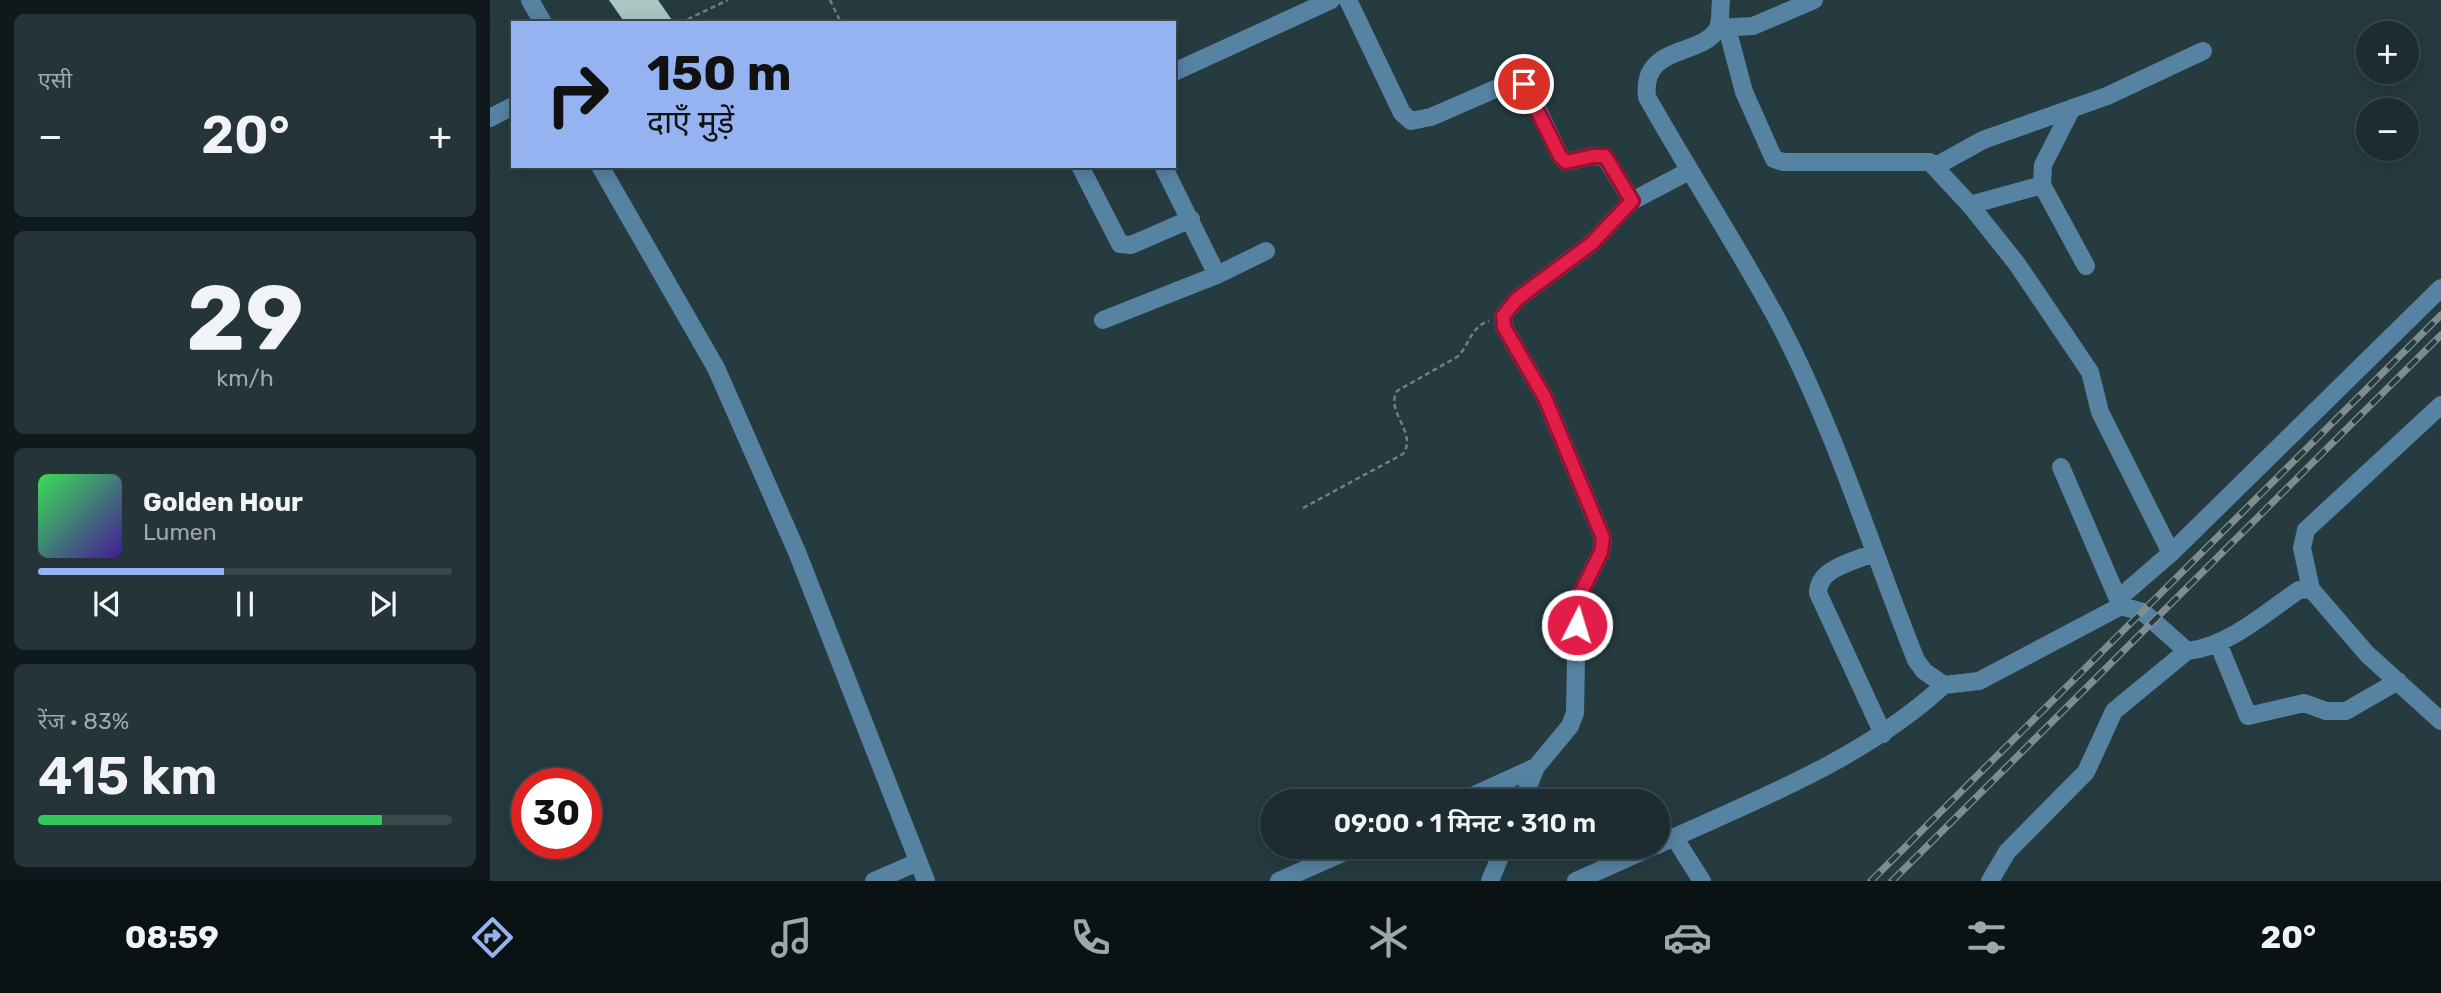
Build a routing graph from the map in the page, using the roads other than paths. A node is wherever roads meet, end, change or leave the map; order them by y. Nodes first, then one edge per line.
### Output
1 (530, 0) edge
2 (1331, 0) edge
3 (1348, 0) edge
4 (1721, 0) edge
5 (1814, 0) edge
6 (542, 21) edge
7 (1723, 28) junction
8 (2203, 51) dead end
9 (1176, 71) edge
10 (511, 107) edge
11 (2072, 108) junction
12 (490, 118) edge
13 (1936, 166) junction
14 (601, 168) edge
15 (1081, 168) edge
16 (1164, 168) edge
17 (1689, 171) junction
18 (2042, 185) junction
19 (1632, 201) junction
20 (1970, 205) junction
21 (1191, 219) junction
22 (1266, 251) dead end
23 (2086, 266) dead end
24 (1217, 275) junction
25 (2441, 288) edge
26 (1103, 320) dead end
27 (2441, 405) edge
28 (2061, 467) dead end
29 (1873, 553) junction
30 (2171, 553) junction
31 (2311, 589) junction
32 (2120, 603) junction
33 (2218, 643) junction
34 (2187, 651) junction
35 (2398, 681) junction
36 (1944, 685) junction
37 (2441, 721) edge
38 (1882, 734) junction
39 (1536, 768) junction
40 (1488, 789) edge
41 (1527, 789) edge
42 (1674, 837) junction
43 (1670, 839) edge
44 (1329, 859) edge
45 (1499, 859) edge
46 (1625, 859) edge
47 (918, 862) junction
48 (874, 881) edge
49 (926, 881) edge
50 (1279, 881) edge
51 (1490, 881) edge
52 (1576, 881) edge
53 (1702, 881) edge
54 (1990, 881) edge

1 - 6 street
2 - 9 street
3 - 19 street
4 - 7 street
5 - 7 street
7 - 13 street
7 - 17 street
8 - 11 street
10 - 12 street
11 - 13 street
11 - 18 street
13 - 20 street
14 - 47 street
15 - 21 street
16 - 21 street
17 - 19 street
17 - 29 street
18 - 20 street
18 - 23 street
19 - 39 street
20 - 30 street
21 - 24 street
22 - 24 street
24 - 26 street
25 - 30 street
27 - 31 street
28 - 32 street
29 - 36 street
29 - 38 street
30 - 32 street
31 - 33 street
31 - 35 street
32 - 34 street
32 - 36 street
33 - 34 street
33 - 35 street
34 - 54 street
35 - 37 street
36 - 38 street
38 - 42 street
39 - 40 street
39 - 41 street
42 - 43 street
42 - 53 street
44 - 50 street
45 - 51 street
46 - 52 street
47 - 48 street
47 - 49 street

